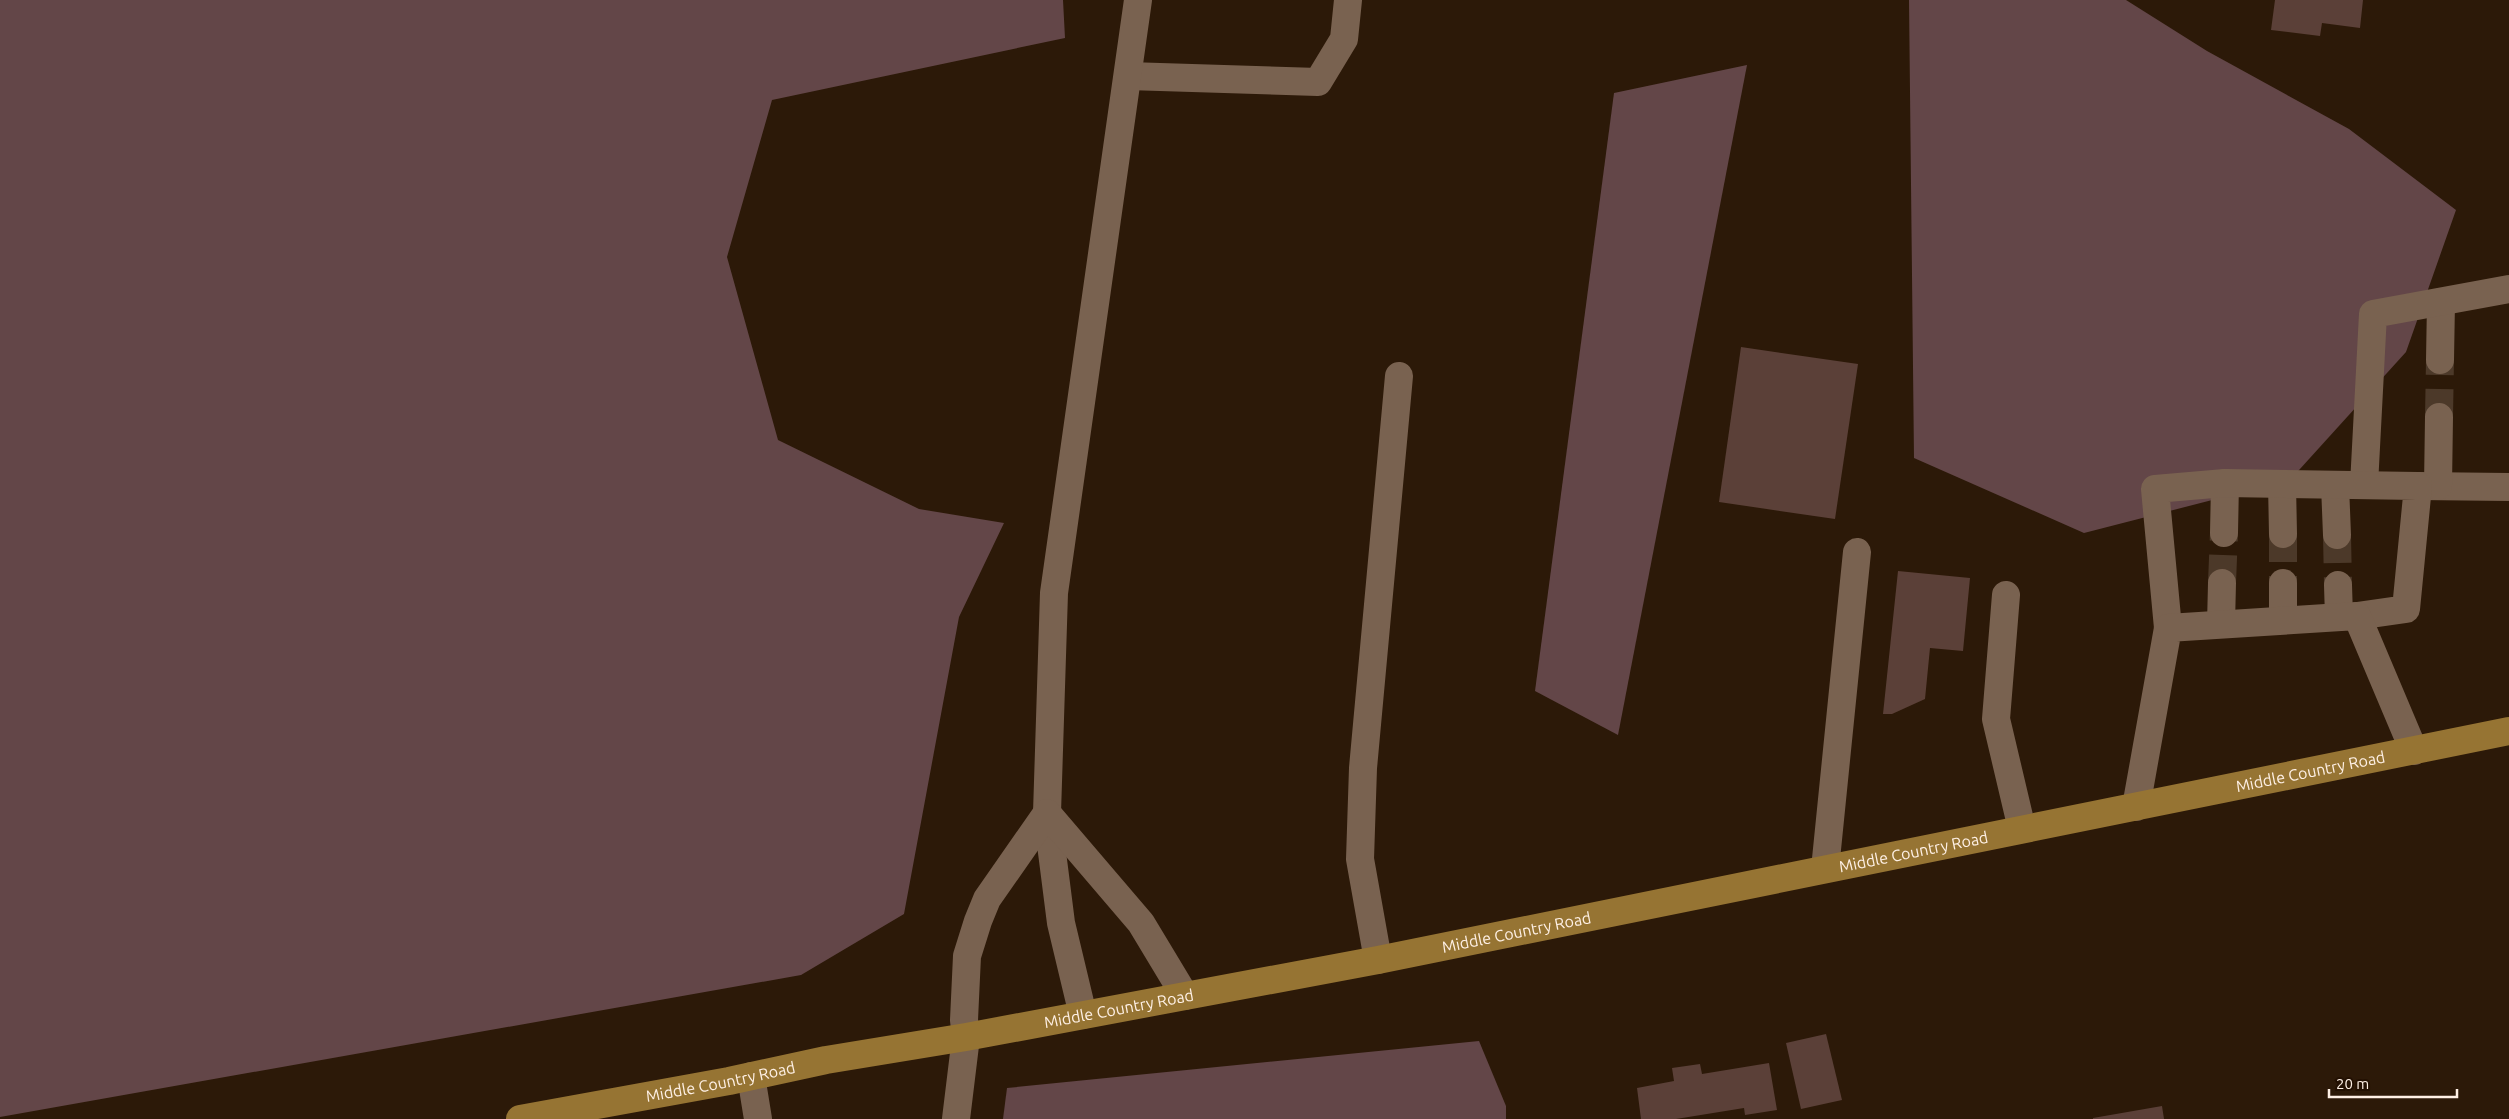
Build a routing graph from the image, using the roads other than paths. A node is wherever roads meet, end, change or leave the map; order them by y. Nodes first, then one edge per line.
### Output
1 (1138, 0) edge
2 (1348, 0) edge
3 (1128, 76) junction
4 (2509, 289) edge
5 (2440, 302) junction
6 (2440, 360) tunnel mouth
7 (1400, 376) dead end
8 (2439, 417) tunnel mouth
9 (2224, 483) junction
10 (2282, 484) junction
11 (2336, 485) junction
12 (2364, 485) junction
13 (2428, 486) junction
14 (2509, 487) edge
15 (2224, 533) tunnel mouth
16 (2283, 534) tunnel mouth
17 (2337, 535) tunnel mouth
18 (1857, 552) dead end
19 (2222, 583) tunnel mouth
20 (2283, 583) tunnel mouth
21 (2338, 585) tunnel mouth
22 (2006, 595) dead end
23 (2348, 616) junction
24 (2283, 620) junction
25 (2221, 624) junction
26 (2168, 628) junction
27 (2509, 731) edge
28 (2414, 750) junction
29 (2136, 807) junction
30 (1047, 813) junction
31 (2022, 829) junction
32 (1825, 869) junction
33 (1378, 960) junction
34 (1185, 996) junction
35 (1083, 1015) junction
36 (966, 1037) junction
37 (751, 1076) junction
38 (520, 1119) edge
39 (758, 1119) edge
40 (956, 1119) edge

1 - 3 street
2 - 3 street
3 - 30 street
4 - 5 street
5 - 6 street
5 - 12 street
7 - 33 street
8 - 13 street
9 - 10 street
9 - 15 street
9 - 26 street
10 - 11 street
10 - 16 street
11 - 12 street
11 - 17 street
12 - 13 street
13 - 14 street
13 - 23 street
18 - 32 street
19 - 25 street
20 - 24 street
21 - 23 street
22 - 31 street
23 - 24 street
23 - 28 street
24 - 25 street
25 - 26 street
26 - 29 street
27 - 28 main road, Middle Country Road
28 - 29 main road, Middle Country Road
29 - 31 main road, Middle Country Road
30 - 34 street
30 - 35 street
30 - 36 street
31 - 32 main road, Middle Country Road
32 - 33 main road, Middle Country Road
33 - 34 main road, Middle Country Road
34 - 35 main road, Middle Country Road
35 - 36 main road, Middle Country Road
36 - 37 main road, Middle Country Road
36 - 40 street
37 - 38 main road, Middle Country Road
37 - 39 street

